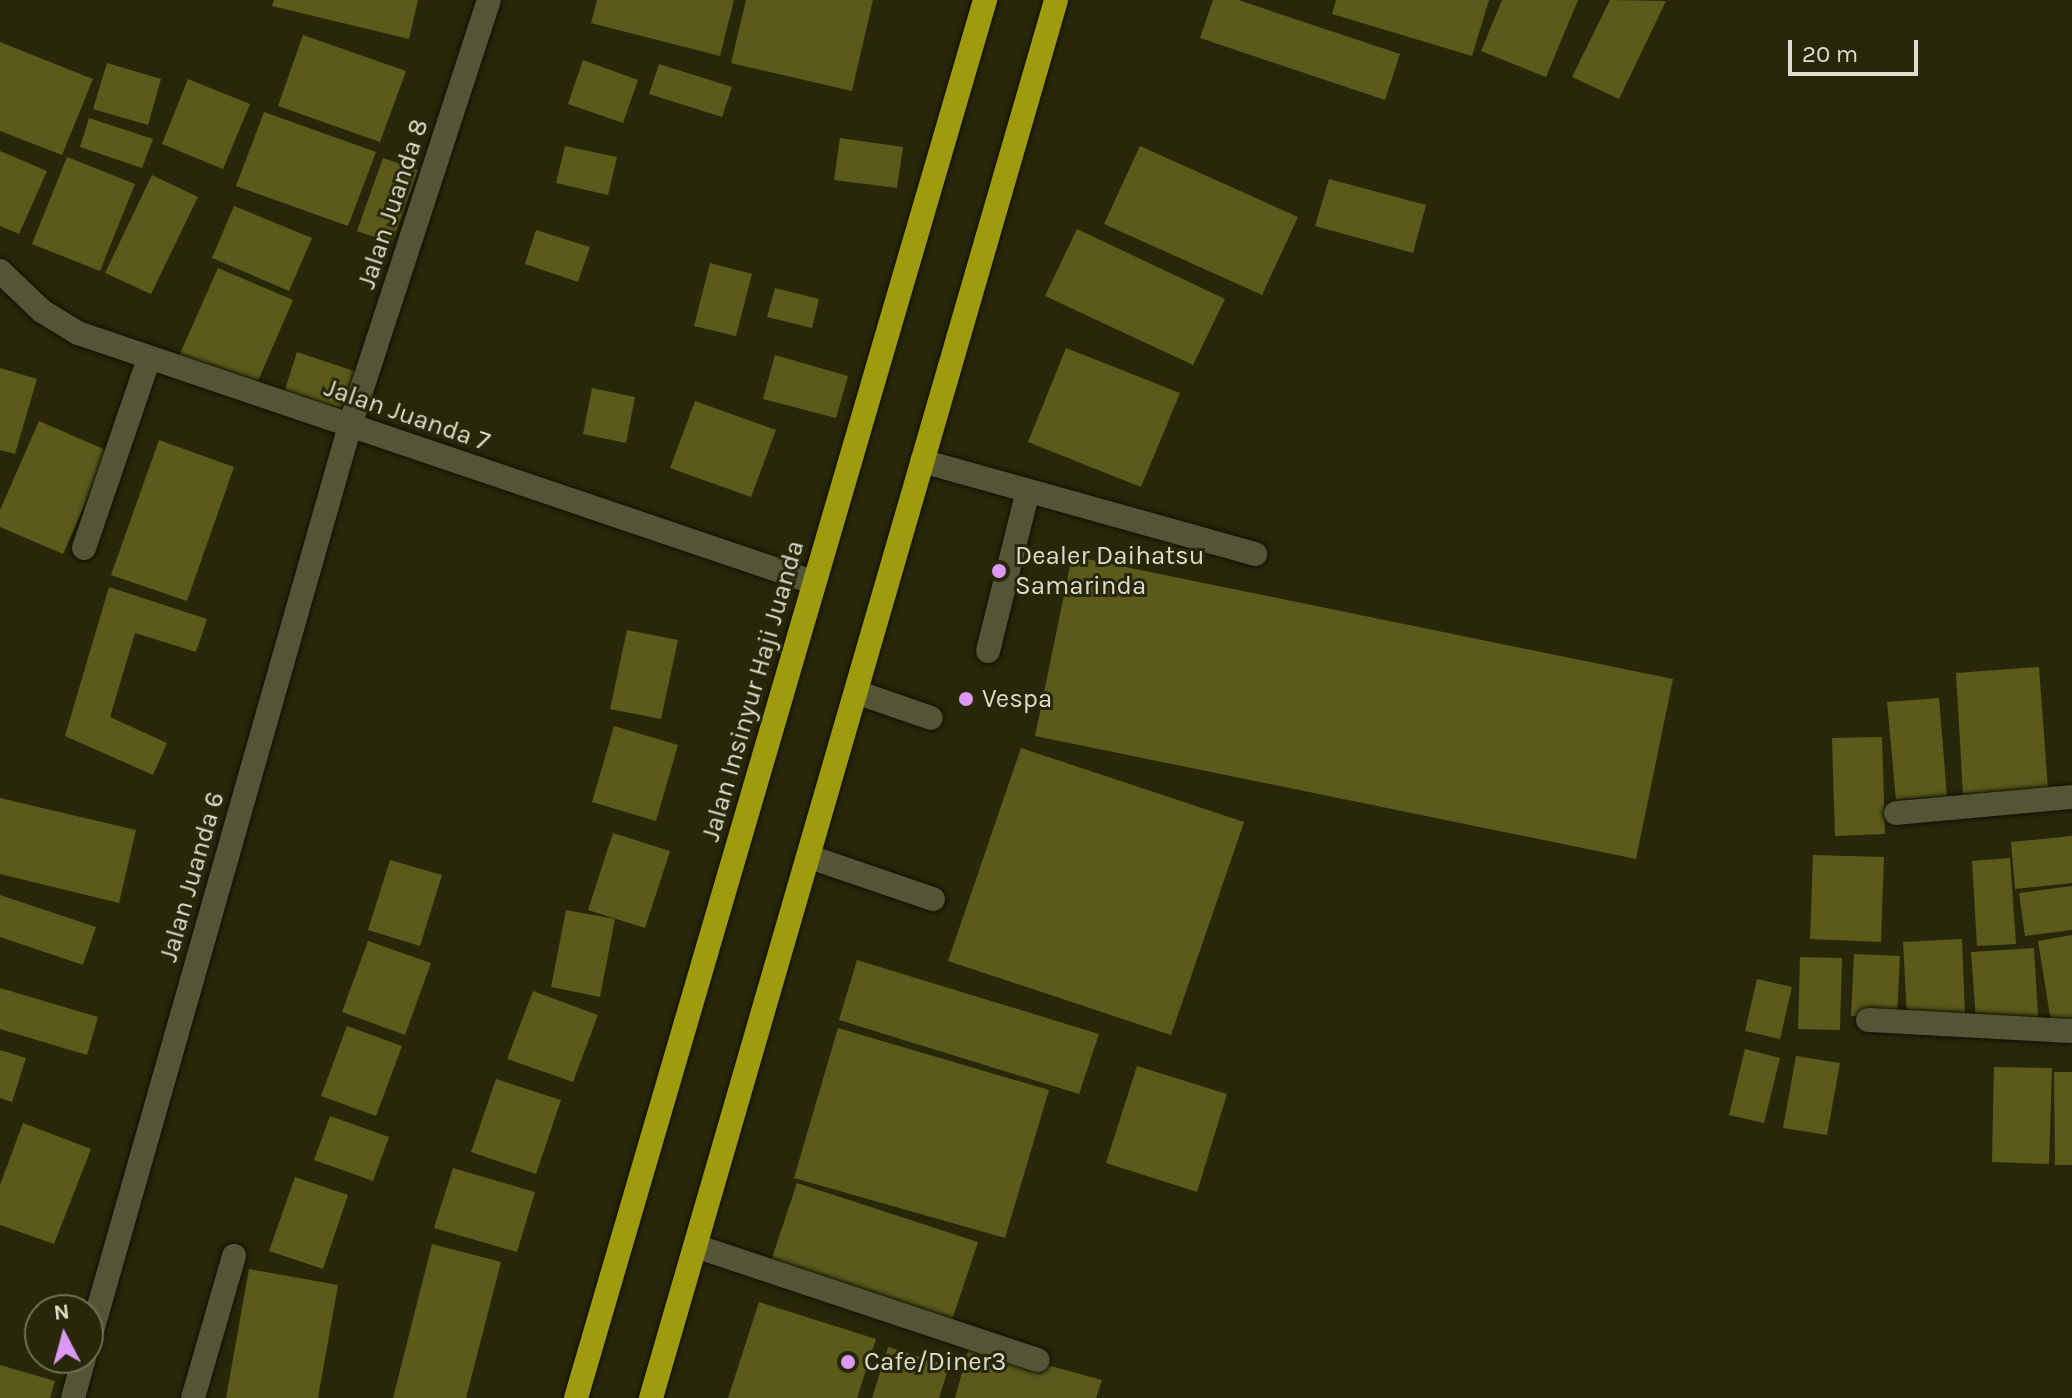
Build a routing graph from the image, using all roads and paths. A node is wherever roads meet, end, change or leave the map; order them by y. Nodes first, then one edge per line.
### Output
1 (489, 0) edge
2 (985, 0) edge
3 (1056, 0) edge
4 (0, 271) edge
5 (149, 358) junction
6 (350, 425) junction
7 (922, 461) junction
8 (1028, 491) junction
9 (84, 548) dead end
10 (1255, 554) dead end
11 (813, 582) junction
12 (988, 651) dead end
13 (856, 692) junction
14 (931, 718) dead end
15 (2072, 797) edge
16 (1896, 813) dead end
17 (810, 857) junction
18 (933, 899) dead end
19 (1868, 1020) dead end
20 (2072, 1031) edge
21 (698, 1247) junction
22 (234, 1256) dead end
23 (103, 1294) edge
24 (1038, 1360) dead end
25 (80, 1374) edge
26 (73, 1398) edge
27 (193, 1398) edge
28 (576, 1398) edge
29 (651, 1398) edge

1 - 6 street, Jalan Juanda 8
2 - 11 highway, Jalan Insinyur Haji Juanda
3 - 7 highway
4 - 5 street, Jalan Juanda 7
5 - 6 street, Jalan Juanda 7
5 - 9 street
6 - 11 street, Jalan Juanda 7
6 - 23 street, Jalan Juanda 6
7 - 8 street
7 - 13 highway
8 - 10 street
8 - 12 street
11 - 28 highway, Jalan Insinyur Haji Juanda
13 - 14 street
13 - 17 highway
15 - 16 street
17 - 18 street
17 - 21 highway
19 - 20 street
21 - 24 street
21 - 29 highway
22 - 27 street
25 - 26 street

